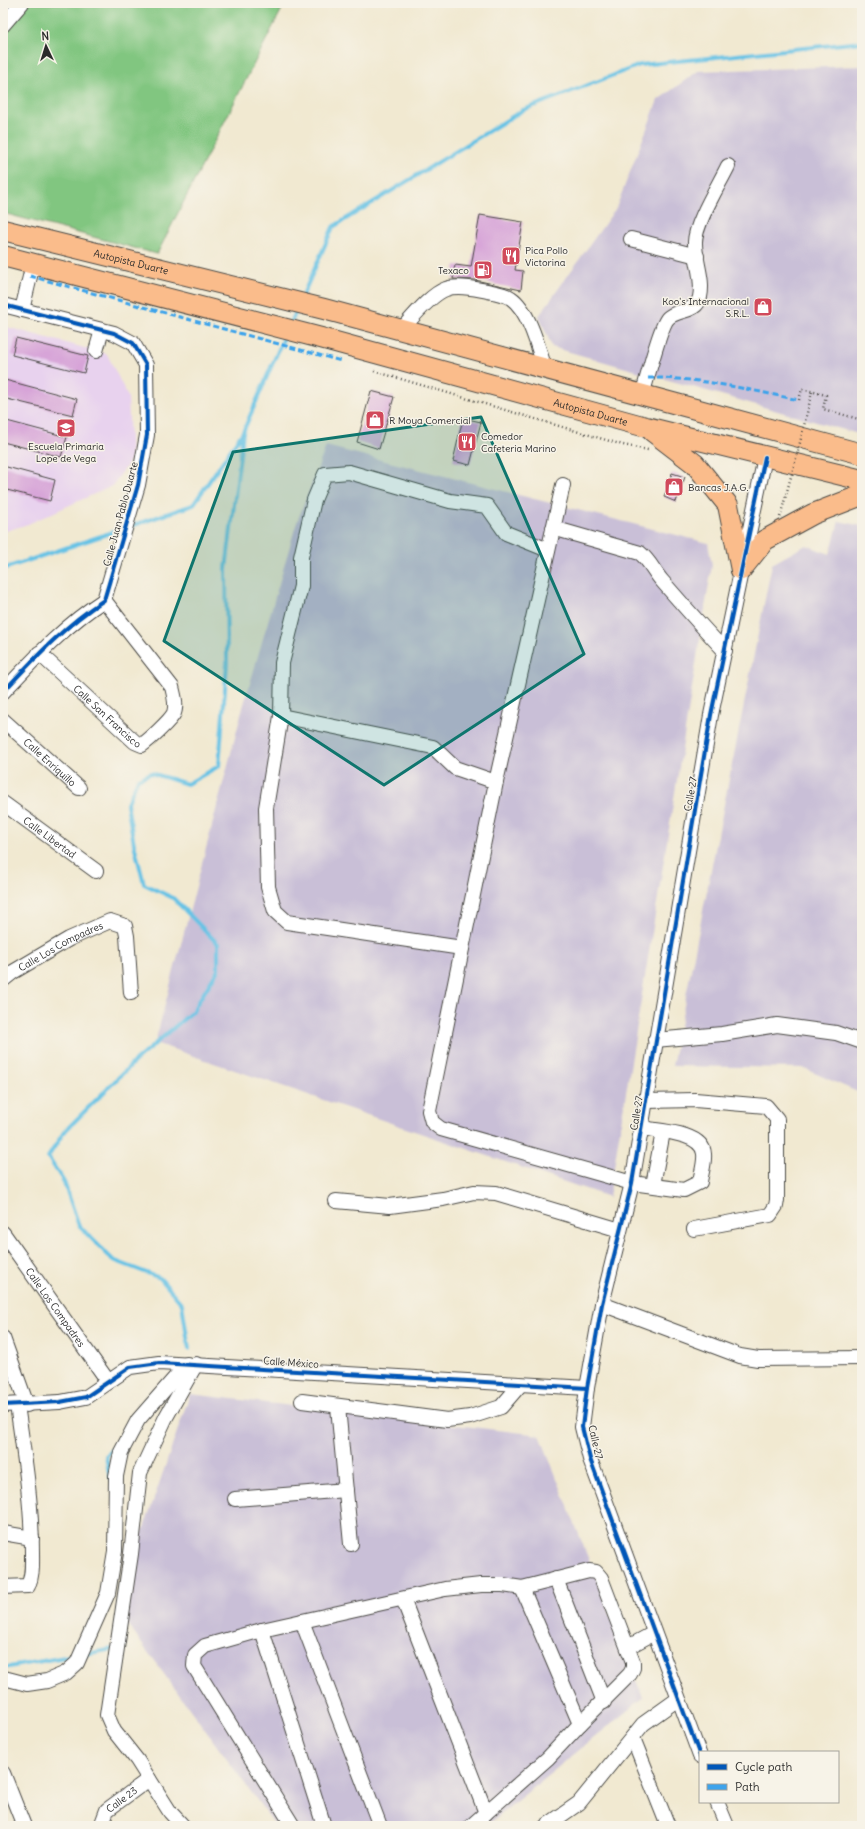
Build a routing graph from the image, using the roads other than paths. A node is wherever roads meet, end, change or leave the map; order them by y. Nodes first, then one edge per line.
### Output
1 (22, 3) edge
2 (3, 24) edge
3 (728, 166) dead end
4 (3, 230) edge
5 (632, 239) dead end
6 (3, 256) edge
7 (697, 256) junction
8 (33, 264) junction
9 (3, 305) edge
10 (22, 310) junction
11 (102, 330) junction
12 (401, 330) junction
13 (96, 351) dead end
14 (545, 369) junction
15 (642, 395) junction
16 (646, 427) junction
17 (862, 454) edge
18 (765, 457) junction
19 (862, 480) edge
20 (563, 485) dead end
21 (862, 495) edge
22 (553, 528) junction
23 (548, 550) junction
24 (741, 570) junction
25 (104, 600) junction
26 (724, 651) junction
27 (40, 653) junction
28 (3, 692) edge
29 (281, 716) junction
30 (3, 720) edge
31 (496, 782) junction
32 (79, 788) dead end
33 (3, 803) edge
34 (96, 871) dead end
35 (462, 948) junction
36 (3, 980) edge
37 (131, 993) dead end
38 (655, 1040) junction
39 (862, 1042) edge
40 (646, 1101) junction
41 (641, 1128) junction
42 (663, 1132) junction
43 (632, 1183) junction
44 (653, 1185) junction
45 (336, 1201) dead end
46 (694, 1229) dead end
47 (620, 1230) junction
48 (3, 1233) edge
49 (602, 1304) junction
50 (3, 1338) edge
51 (862, 1358) edge
52 (188, 1364) junction
53 (108, 1381) junction
54 (520, 1385) junction
55 (587, 1388) junction
56 (302, 1402) dead end
57 (16, 1405) edge
58 (338, 1406) junction
59 (346, 1490) junction
60 (235, 1498) dead end
61 (3, 1533) edge
62 (32, 1538) junction
63 (351, 1544) dead end
64 (556, 1579) junction
65 (3, 1587) edge
66 (522, 1588) junction
67 (403, 1598) junction
68 (302, 1621) junction
69 (262, 1630) junction
70 (654, 1633) junction
71 (628, 1647) junction
72 (4, 1678) dead end
73 (678, 1699) junction
74 (604, 1702) junction
75 (580, 1724) junction
76 (633, 1738) junction
77 (699, 1753) edge
78 (3, 1773) edge
79 (149, 1779) junction
80 (717, 1803) edge
81 (170, 1812) junction
82 (486, 1813) junction
83 (24, 1826) edge
84 (101, 1826) edge
85 (167, 1826) edge
86 (183, 1826) edge
87 (292, 1826) edge
88 (324, 1826) edge
89 (380, 1826) edge
90 (471, 1826) edge
91 (546, 1826) edge
92 (668, 1826) edge
93 (726, 1826) edge

1 - 2 street
3 - 7 street
4 - 12 highway, Autopista Duarte
5 - 7 street
6 - 8 highway
7 - 15 street
8 - 10 street
8 - 16 highway, Autopista Duarte
9 - 10 street, Calle Juan Pablo Duarte
10 - 11 street, Calle Juan Pablo Duarte
11 - 13 street
11 - 25 street, Calle Juan Pablo Duarte
12 - 14 highway
12 - 14 street
14 - 15 highway
15 - 17 highway
16 - 18 highway, Autopista Duarte
16 - 24 highway
18 - 19 highway, Autopista Duarte
18 - 24 street, Calle 27
20 - 22 street
21 - 24 highway
22 - 23 street
22 - 26 street
23 - 29 street
23 - 31 street
24 - 26 street, Calle 27
25 - 27 street
25 - 27 street, Calle San Francisco
26 - 38 street, Calle 27
27 - 28 street
29 - 31 street
29 - 35 street
30 - 32 street, Calle Enriquillo
31 - 35 street
33 - 34 street, Calle Libertad
35 - 43 street
36 - 37 street, Calle Los Compadres
38 - 39 street
38 - 40 street, Calle 27
40 - 41 street, Calle 27
40 - 46 street
41 - 42 street
41 - 43 street, Calle 27
42 - 44 street
42 - 44 street
43 - 44 street
43 - 47 street, Calle 27
45 - 47 street
47 - 49 street, Calle 27
48 - 53 street, Calle Los Compadres
49 - 51 street
49 - 55 street, Calle 27
50 - 57 street
52 - 53 street, Calle México
52 - 54 street, Calle México
52 - 72 street
52 - 79 street
53 - 57 street, Calle México
54 - 55 street, Calle México
54 - 58 street
55 - 70 street, Calle 27
56 - 58 street
57 - 62 street
58 - 59 street
59 - 60 street
59 - 63 street
61 - 62 street
62 - 65 street
64 - 66 street
64 - 71 street
64 - 74 street
66 - 67 street
66 - 75 street
67 - 68 street
67 - 82 street
68 - 69 street
68 - 89 street
69 - 87 street
69 - 88 street
70 - 71 street
70 - 73 street, Calle 27
71 - 74 street
73 - 76 street
73 - 77 street, Calle 27
74 - 75 street
75 - 82 street
76 - 91 street
76 - 92 street
78 - 83 street
79 - 81 street
79 - 84 street, Calle 23
80 - 93 street
81 - 85 street
81 - 86 street
82 - 90 street

